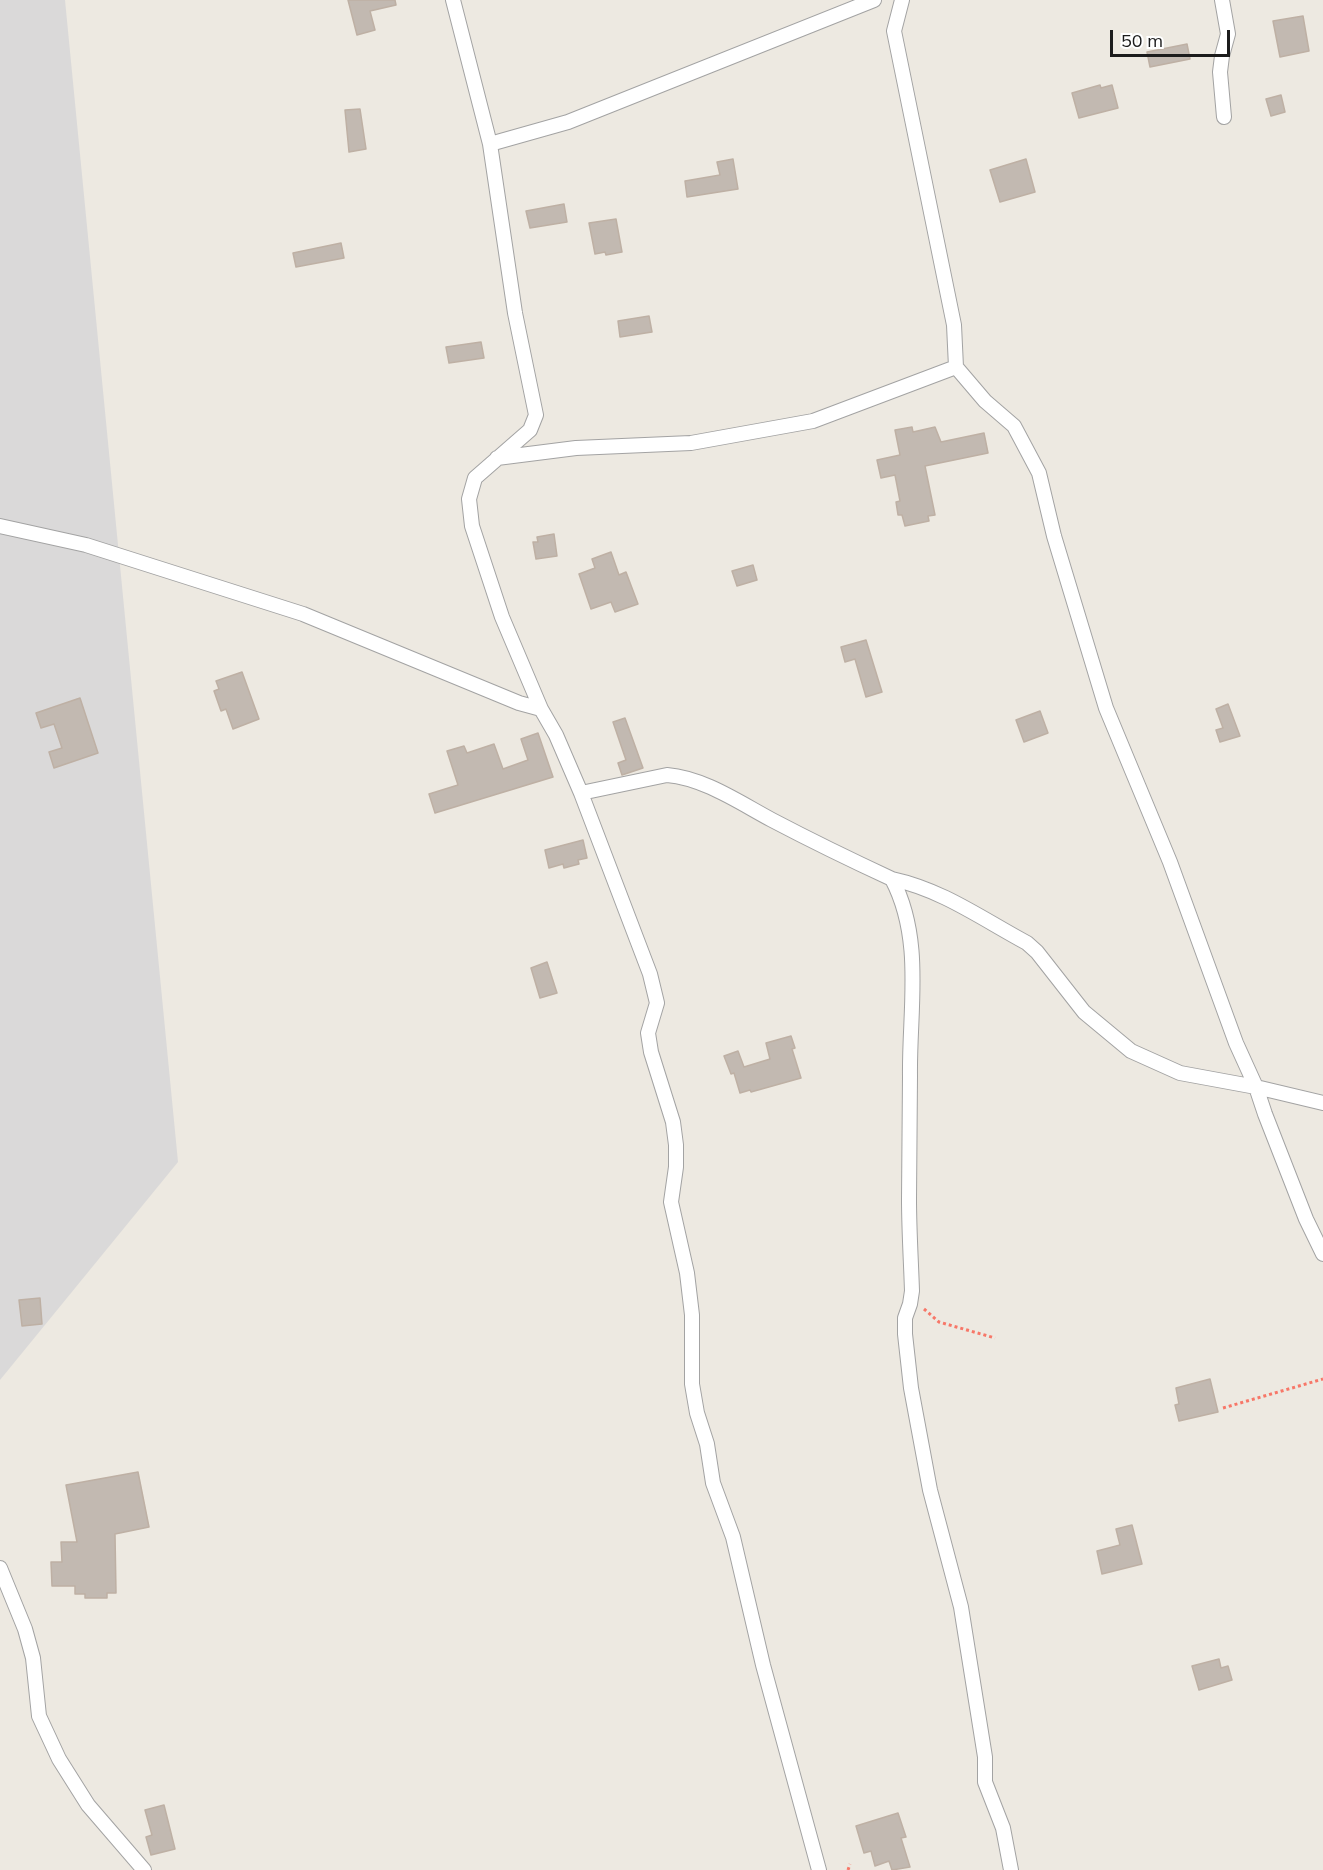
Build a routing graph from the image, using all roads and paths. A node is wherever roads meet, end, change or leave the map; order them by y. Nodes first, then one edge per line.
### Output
1 (453, 0) edge
2 (873, 0) edge
3 (902, 0) edge
4 (1222, 0) edge
5 (1224, 117) dead end
6 (490, 144) junction
7 (956, 367) junction
8 (497, 458) junction
9 (0, 526) edge
10 (541, 709) junction
11 (581, 793) junction
12 (892, 879) junction
13 (1256, 1087) junction
14 (1323, 1103) edge
15 (1323, 1254) edge
16 (911, 1298) junction
17 (995, 1338) dead end
18 (1323, 1379) edge
19 (1223, 1408) dead end
20 (0, 1568) edge
21 (850, 1864) dead end
22 (144, 1870) edge
23 (819, 1870) edge
24 (848, 1870) edge
25 (1011, 1870) edge

1 - 6 street
2 - 6 street
3 - 7 street
4 - 5 street
6 - 8 street
7 - 8 street
7 - 13 street
8 - 10 street
9 - 10 street
10 - 11 street
11 - 12 street
11 - 23 street
12 - 13 street
12 - 16 street
13 - 14 street
13 - 15 street
16 - 17 path
16 - 25 street
18 - 19 path
20 - 22 street
21 - 24 path

